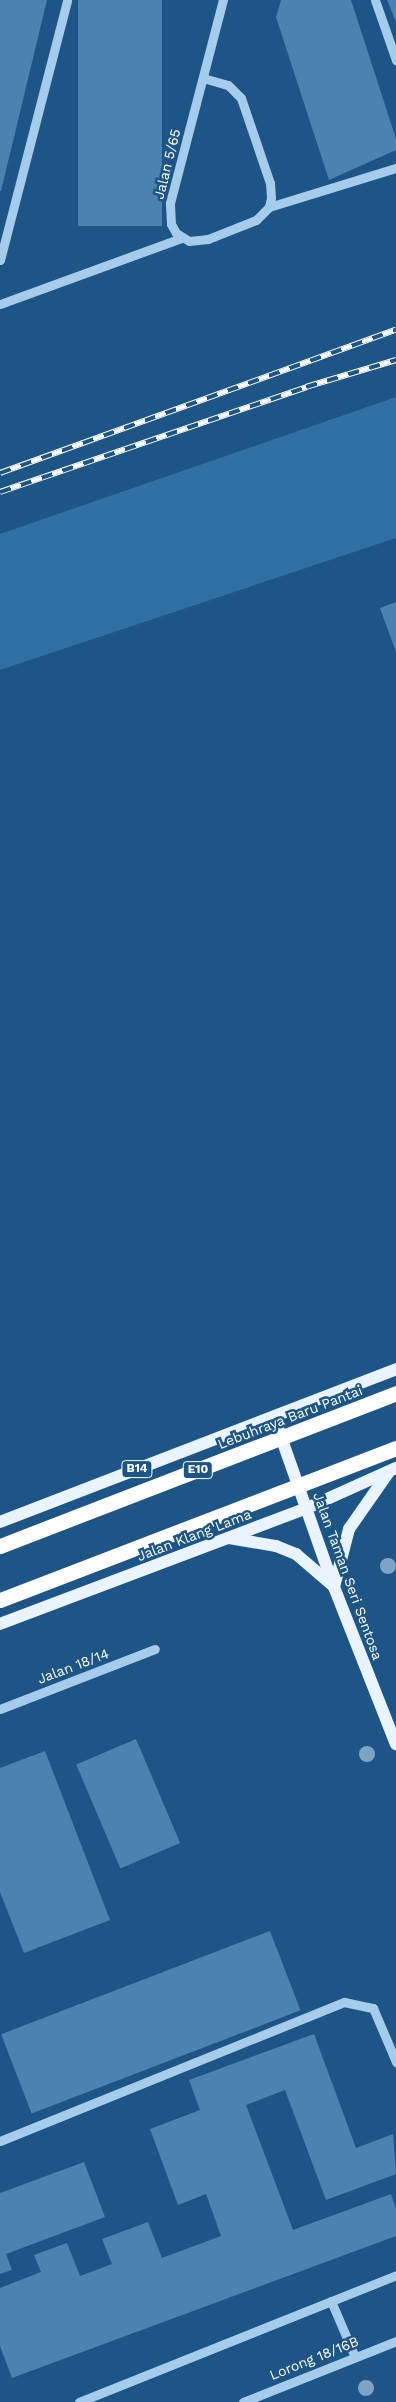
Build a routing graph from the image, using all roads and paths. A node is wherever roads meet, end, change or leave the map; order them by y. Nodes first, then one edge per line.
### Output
1 (67, 0) edge
2 (223, 0) edge
3 (375, 0) edge
4 (396, 60) edge
5 (203, 78) junction
6 (396, 168) edge
7 (269, 207) junction
8 (181, 238) junction
9 (0, 260) edge
10 (0, 304) edge
11 (396, 1369) edge
12 (396, 1393) edge
13 (274, 1417) junction
14 (396, 1448) edge
15 (393, 1470) edge
16 (307, 1508) junction
17 (0, 1522) edge
18 (226, 1538) junction
19 (0, 1546) edge
20 (334, 1587) junction
21 (0, 1600) edge
22 (0, 1624) edge
23 (155, 1649) dead end
24 (0, 1710) edge
25 (396, 1744) edge
26 (396, 2062) edge
27 (0, 2141) edge
28 (396, 2275) edge
29 (331, 2301) junction
30 (396, 2341) edge
31 (355, 2357) junction
32 (79, 2402) edge
33 (243, 2402) edge

1 - 9 street
2 - 5 street, Jalan 5/65
3 - 4 street
5 - 7 street
5 - 8 street, Jalan 5/65
6 - 7 street
7 - 8 street
8 - 10 street
11 - 13 main road, B14
12 - 19 highway, Lebuhraya Baru Pantai / E10, bridge
13 - 16 main road, Jalan Taman Seri Sentosa
13 - 17 main road, B14
14 - 21 highway, bridge
15 - 16 main road, Jalan Klang Lama
15 - 20 main road
16 - 18 main road, Jalan Klang Lama
16 - 20 main road, Jalan Taman Seri Sentosa
18 - 20 main road
18 - 22 main road, Jalan Klang Lama
20 - 25 main road, Jalan Taman Seri Sentosa
23 - 24 street, Jalan 18/14
26 - 27 street
28 - 29 street
29 - 31 street
29 - 32 street
30 - 31 street, Lorong 18/16B
31 - 33 street, Lorong 18/16B

